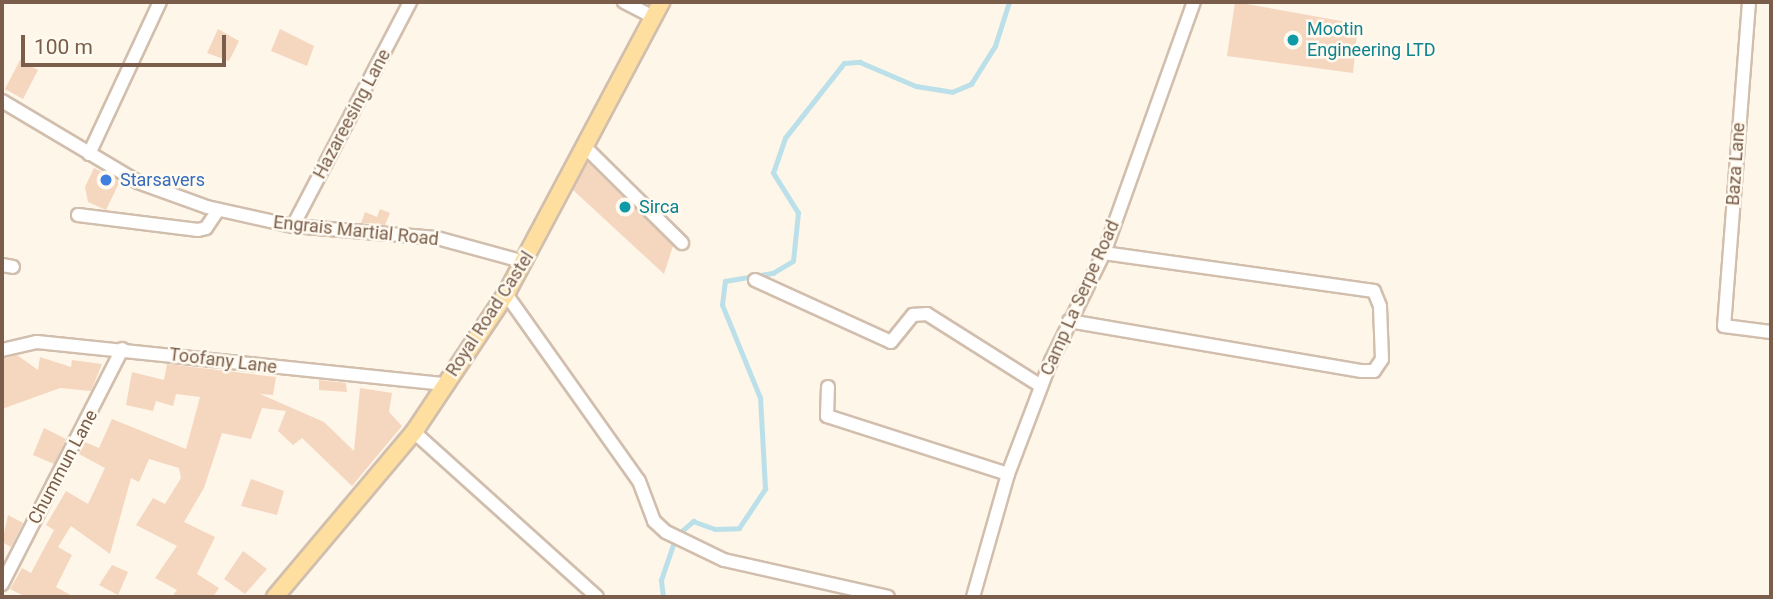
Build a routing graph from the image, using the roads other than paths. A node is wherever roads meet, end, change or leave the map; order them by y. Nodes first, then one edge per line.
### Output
1 (160, 2) edge
2 (410, 2) edge
3 (624, 2) edge
4 (660, 2) edge
5 (1194, 2) edge
6 (1749, 2) edge
7 (651, 16) junction
8 (2, 101) edge
9 (584, 146) junction
10 (89, 154) junction
11 (218, 210) junction
12 (78, 215) dead end
13 (293, 226) junction
14 (682, 243) dead end
15 (1104, 253) junction
16 (525, 262) junction
17 (755, 280) dead end
18 (506, 294) junction
19 (1069, 321) junction
20 (1771, 332) edge
21 (122, 349) junction
22 (2, 350) edge
23 (444, 384) junction
24 (1041, 386) junction
25 (828, 387) dead end
26 (414, 432) junction
27 (1008, 474) junction
28 (2, 584) edge
29 (275, 597) edge
30 (597, 597) edge
31 (888, 597) edge
32 (973, 597) edge

1 - 10 street
2 - 13 street, Hazareesing Lane
3 - 7 street
4 - 7 main road, Royal Road Castel
5 - 15 street, Camp La Serpe Road
6 - 20 street, Baza Lane
7 - 9 main road, Royal Road Castel
8 - 10 street, Engrais Martial Road
9 - 14 street
9 - 16 main road, Royal Road Castel
10 - 11 street, Engrais Martial Road
11 - 12 street
11 - 13 street, Engrais Martial Road
13 - 16 street, Engrais Martial Road
15 - 19 street, Camp La Serpe Road
15 - 19 street
16 - 18 main road, Royal Road Castel
17 - 24 street
18 - 23 main road, Royal Road Castel
18 - 31 street
19 - 24 street, Camp La Serpe Road
21 - 22 street, Toofany Lane
21 - 23 street, Toofany Lane
21 - 28 street, Chummun Lane
23 - 26 main road, Royal Road Castel
24 - 27 street, Camp La Serpe Road
25 - 27 street
26 - 29 main road, Royal Road Castel
26 - 30 street
27 - 32 street, Camp La Serpe Road

